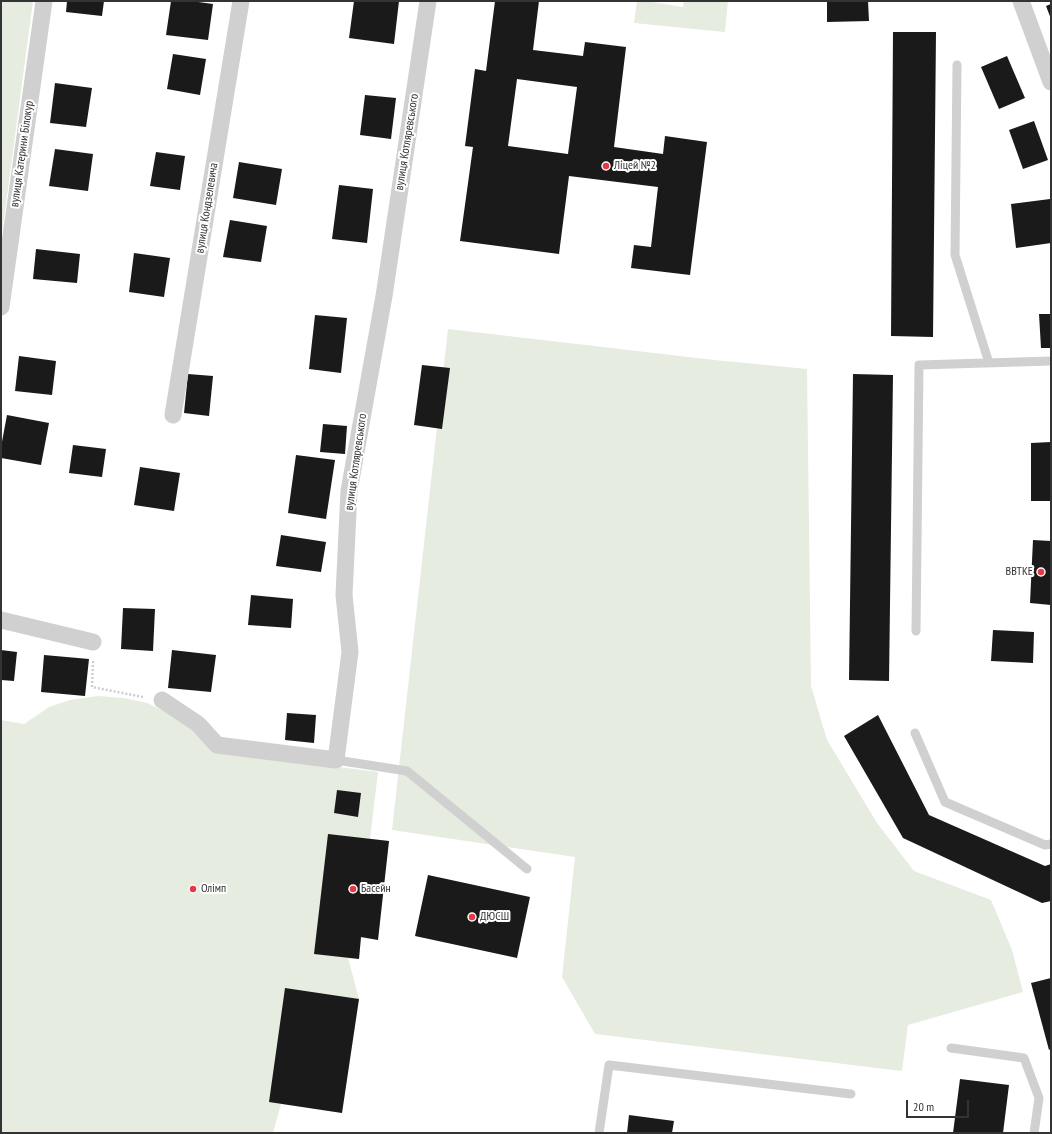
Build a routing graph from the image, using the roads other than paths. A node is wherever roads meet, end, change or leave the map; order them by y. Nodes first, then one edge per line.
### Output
1 (44, 1) edge
2 (241, 1) edge
3 (428, 1) edge
4 (1021, 1) edge
5 (957, 65) dead end
6 (1051, 82) edge
7 (1, 307) edge
8 (1051, 361) edge
9 (989, 363) junction
10 (173, 415) dead end
11 (1, 620) edge
12 (916, 631) dead end
13 (93, 642) road end
14 (162, 700) road end
15 (915, 733) dead end
16 (336, 760) junction
17 (1051, 844) edge
18 (527, 869) dead end
19 (951, 1048) dead end
20 (851, 1094) dead end
21 (599, 1133) edge
22 (1034, 1133) edge

1 - 7 street, вулиця Катерини Білокур
2 - 10 street, вулиця Кондзелевича
3 - 16 street, вулиця Котляревського
4 - 6 street
5 - 9 lane
8 - 9 lane
9 - 12 lane
11 - 13 street
14 - 16 street
15 - 17 lane
16 - 18 lane
19 - 22 lane
20 - 21 lane

